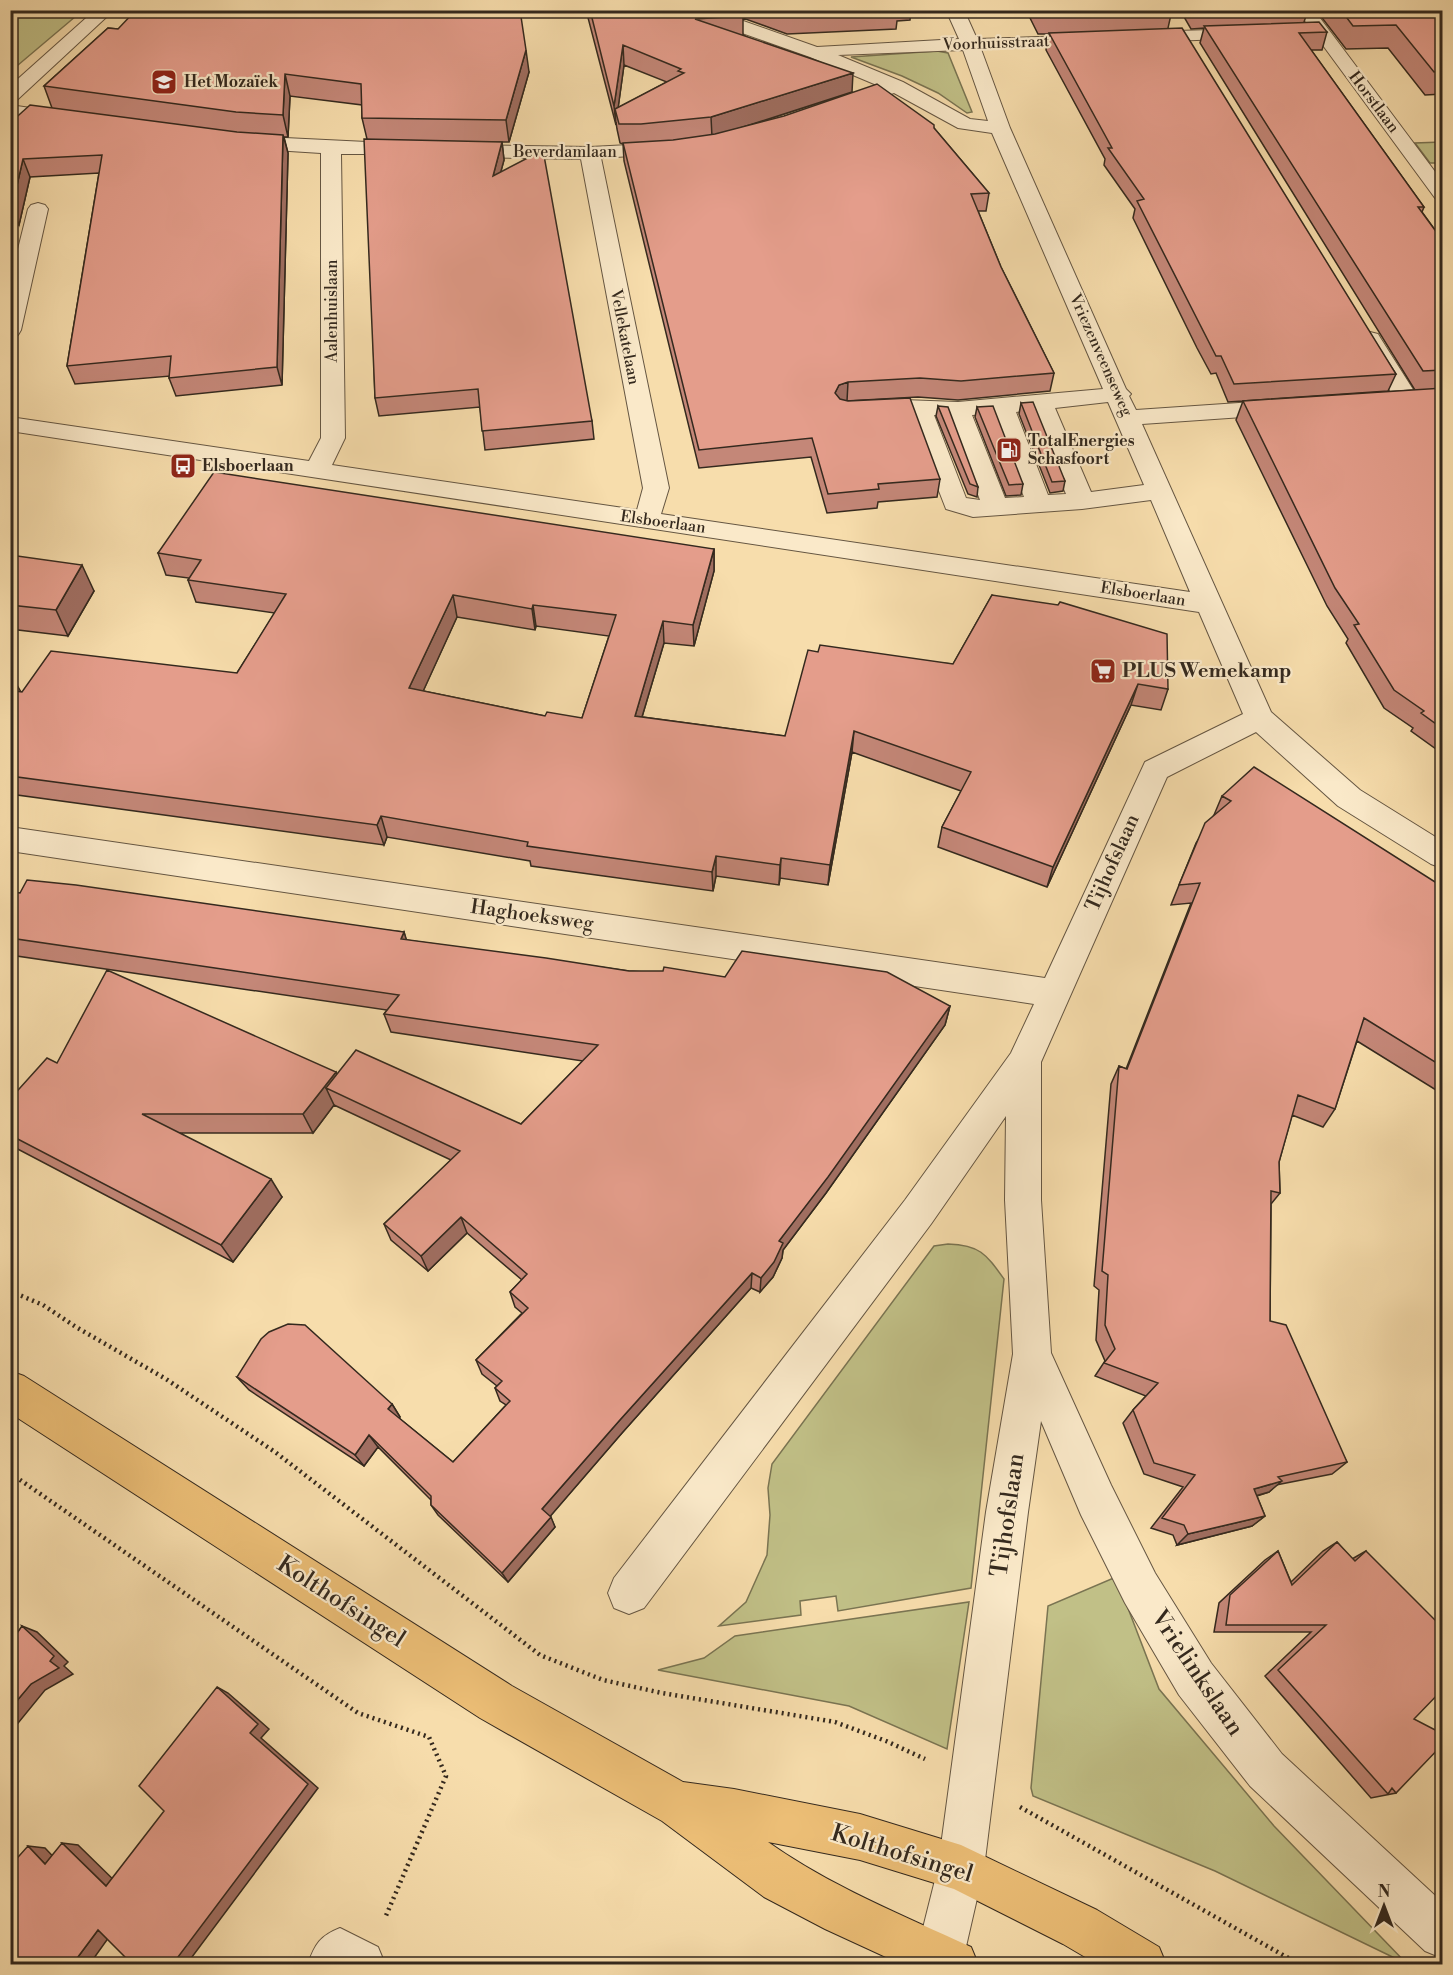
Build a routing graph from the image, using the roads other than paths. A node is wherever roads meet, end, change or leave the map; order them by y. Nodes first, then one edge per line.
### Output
1 (106, 10) edge
2 (694, 10) edge
3 (955, 10) edge
4 (1305, 10) edge
5 (1178, 27) junction
6 (1321, 31) junction
7 (1298, 32) edge
8 (1263, 33) edge
9 (970, 44) junction
10 (816, 53) junction
11 (1196, 56) edge
12 (896, 86) junction
13 (10, 96) edge
14 (10, 111) edge
15 (822, 111) edge
16 (80, 121) edge
17 (1000, 128) junction
18 (219, 139) edge
19 (689, 147) edge
20 (331, 148) junction
21 (591, 153) junction
22 (1443, 194) edge
23 (38, 209) dead end
24 (1360, 322) edge
25 (10, 330) edge
26 (1119, 394) junction
27 (1407, 399) edge
28 (1041, 403) junction
29 (918, 406) junction
30 (1002, 406) junction
31 (1303, 406) edge
32 (883, 408) edge
33 (958, 409) junction
34 (1129, 418) junction
35 (10, 424) edge
36 (317, 469) junction
37 (1160, 491) junction
38 (1082, 501) junction
39 (1039, 504) junction
40 (1006, 507) junction
41 (647, 519) junction
42 (1208, 604) junction
43 (1259, 718) junction
44 (10, 839) edge
45 (1443, 856) edge
46 (1054, 993) junction
47 (1024, 1062) junction
48 (1032, 1354) junction
49 (10, 1390) edge
50 (629, 1593) dead end
51 (678, 1805) junction
52 (960, 1868) junction
53 (1443, 1934) edge
54 (944, 1962) edge
55 (332, 1965) edge
56 (361, 1965) edge
57 (1142, 1965) edge

1 - 13 street
2 - 10 street
3 - 9 street, Vriezenveenseweg
4 - 6 street, Horstlaan
5 - 8 street, Voorhuisstraat
5 - 9 street, Voorhuisstraat
5 - 11 street
6 - 7 street
6 - 22 street, Horstlaan
9 - 10 street, Voorhuisstraat
9 - 17 street, Vriezenveenseweg
10 - 12 street
12 - 15 street
12 - 17 street
14 - 16 street
17 - 26 street, Vriezenveenseweg
18 - 20 street, Beverdamlaan
19 - 21 street, Beverdamlaan
20 - 21 street, Beverdamlaan
20 - 36 street, Aalenhuislaan
21 - 41 street, Vellekatelaan
23 - 25 street
24 - 27 street
26 - 28 street
26 - 34 street, Vriezenveenseweg
28 - 30 street
28 - 38 street
29 - 32 street
29 - 33 street
29 - 40 street
30 - 33 street
30 - 39 street
31 - 34 street
33 - 40 street
34 - 37 street, Vriezenveenseweg
35 - 36 street, Elsboerlaan
36 - 41 street, Elsboerlaan
37 - 38 street
37 - 42 street, Vriezenveenseweg
38 - 39 street
39 - 40 street
41 - 42 street, Elsboerlaan
42 - 43 street, Vriezenveenseweg
43 - 45 street, Vriezenveenseweg
43 - 46 street, Tijhofslaan
44 - 46 street, Haghoeksweg
46 - 47 street, Tijhofslaan
47 - 48 street, Tijhofslaan
47 - 50 street, Tijhofslaan
48 - 52 street, Tijhofslaan
48 - 53 street, Vrielinkslaan
49 - 51 main road, Kolthofsingel
51 - 52 main road, Kolthofsingel
51 - 54 main road, Kolthofsingel
52 - 54 street, Tijhofslaan
52 - 57 main road, Kolthofsingel
55 - 56 street

